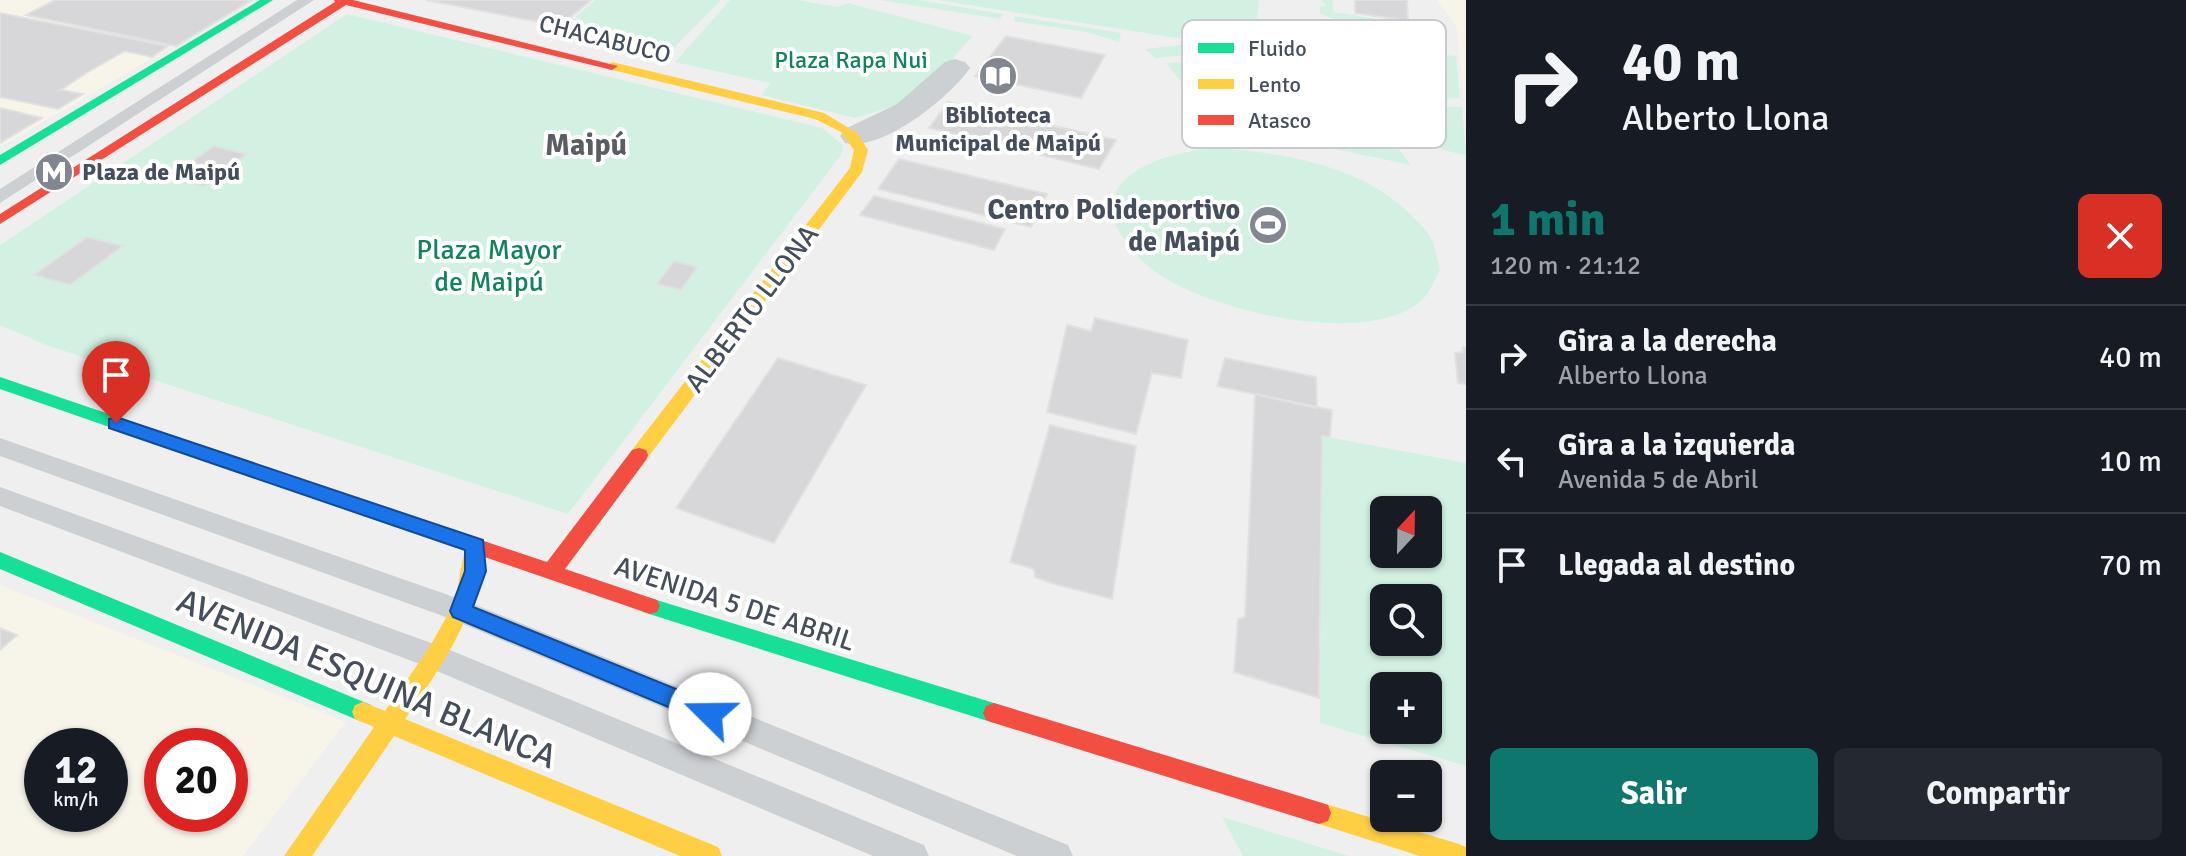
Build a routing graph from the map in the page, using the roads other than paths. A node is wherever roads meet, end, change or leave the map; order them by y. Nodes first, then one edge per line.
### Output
1 (268, 0) edge
2 (307, 0) edge
3 (343, 0) edge
4 (955, 68) dead end
5 (856, 136) junction
6 (0, 161) edge
7 (0, 197) edge
8 (0, 220) edge
9 (0, 383) edge
10 (0, 447) edge
11 (0, 496) edge
12 (476, 546) junction
13 (0, 560) edge
14 (550, 573) junction
15 (461, 611) junction
16 (435, 657) junction
17 (391, 721) junction
18 (297, 856) edge
19 (709, 856) edge
20 (912, 856) edge
21 (1056, 856) edge
22 (1459, 856) edge

1 - 6 main road
2 - 7 lane
3 - 5 main road, CHACABUCO
3 - 8 main road
4 - 5 street
5 - 14 main road, ALBERTO LLONA
9 - 12 main road, AVENIDA 5 DE ABRIL
10 - 15 lane
11 - 16 lane
12 - 14 main road, AVENIDA 5 DE ABRIL
12 - 15 main road
13 - 17 main road, AVENIDA ESQUINA BLANCA
14 - 22 main road, AVENIDA 5 DE ABRIL
15 - 16 main road
15 - 21 lane
16 - 17 main road
16 - 20 lane
17 - 18 main road
17 - 19 main road, AVENIDA ESQUINA BLANCA

